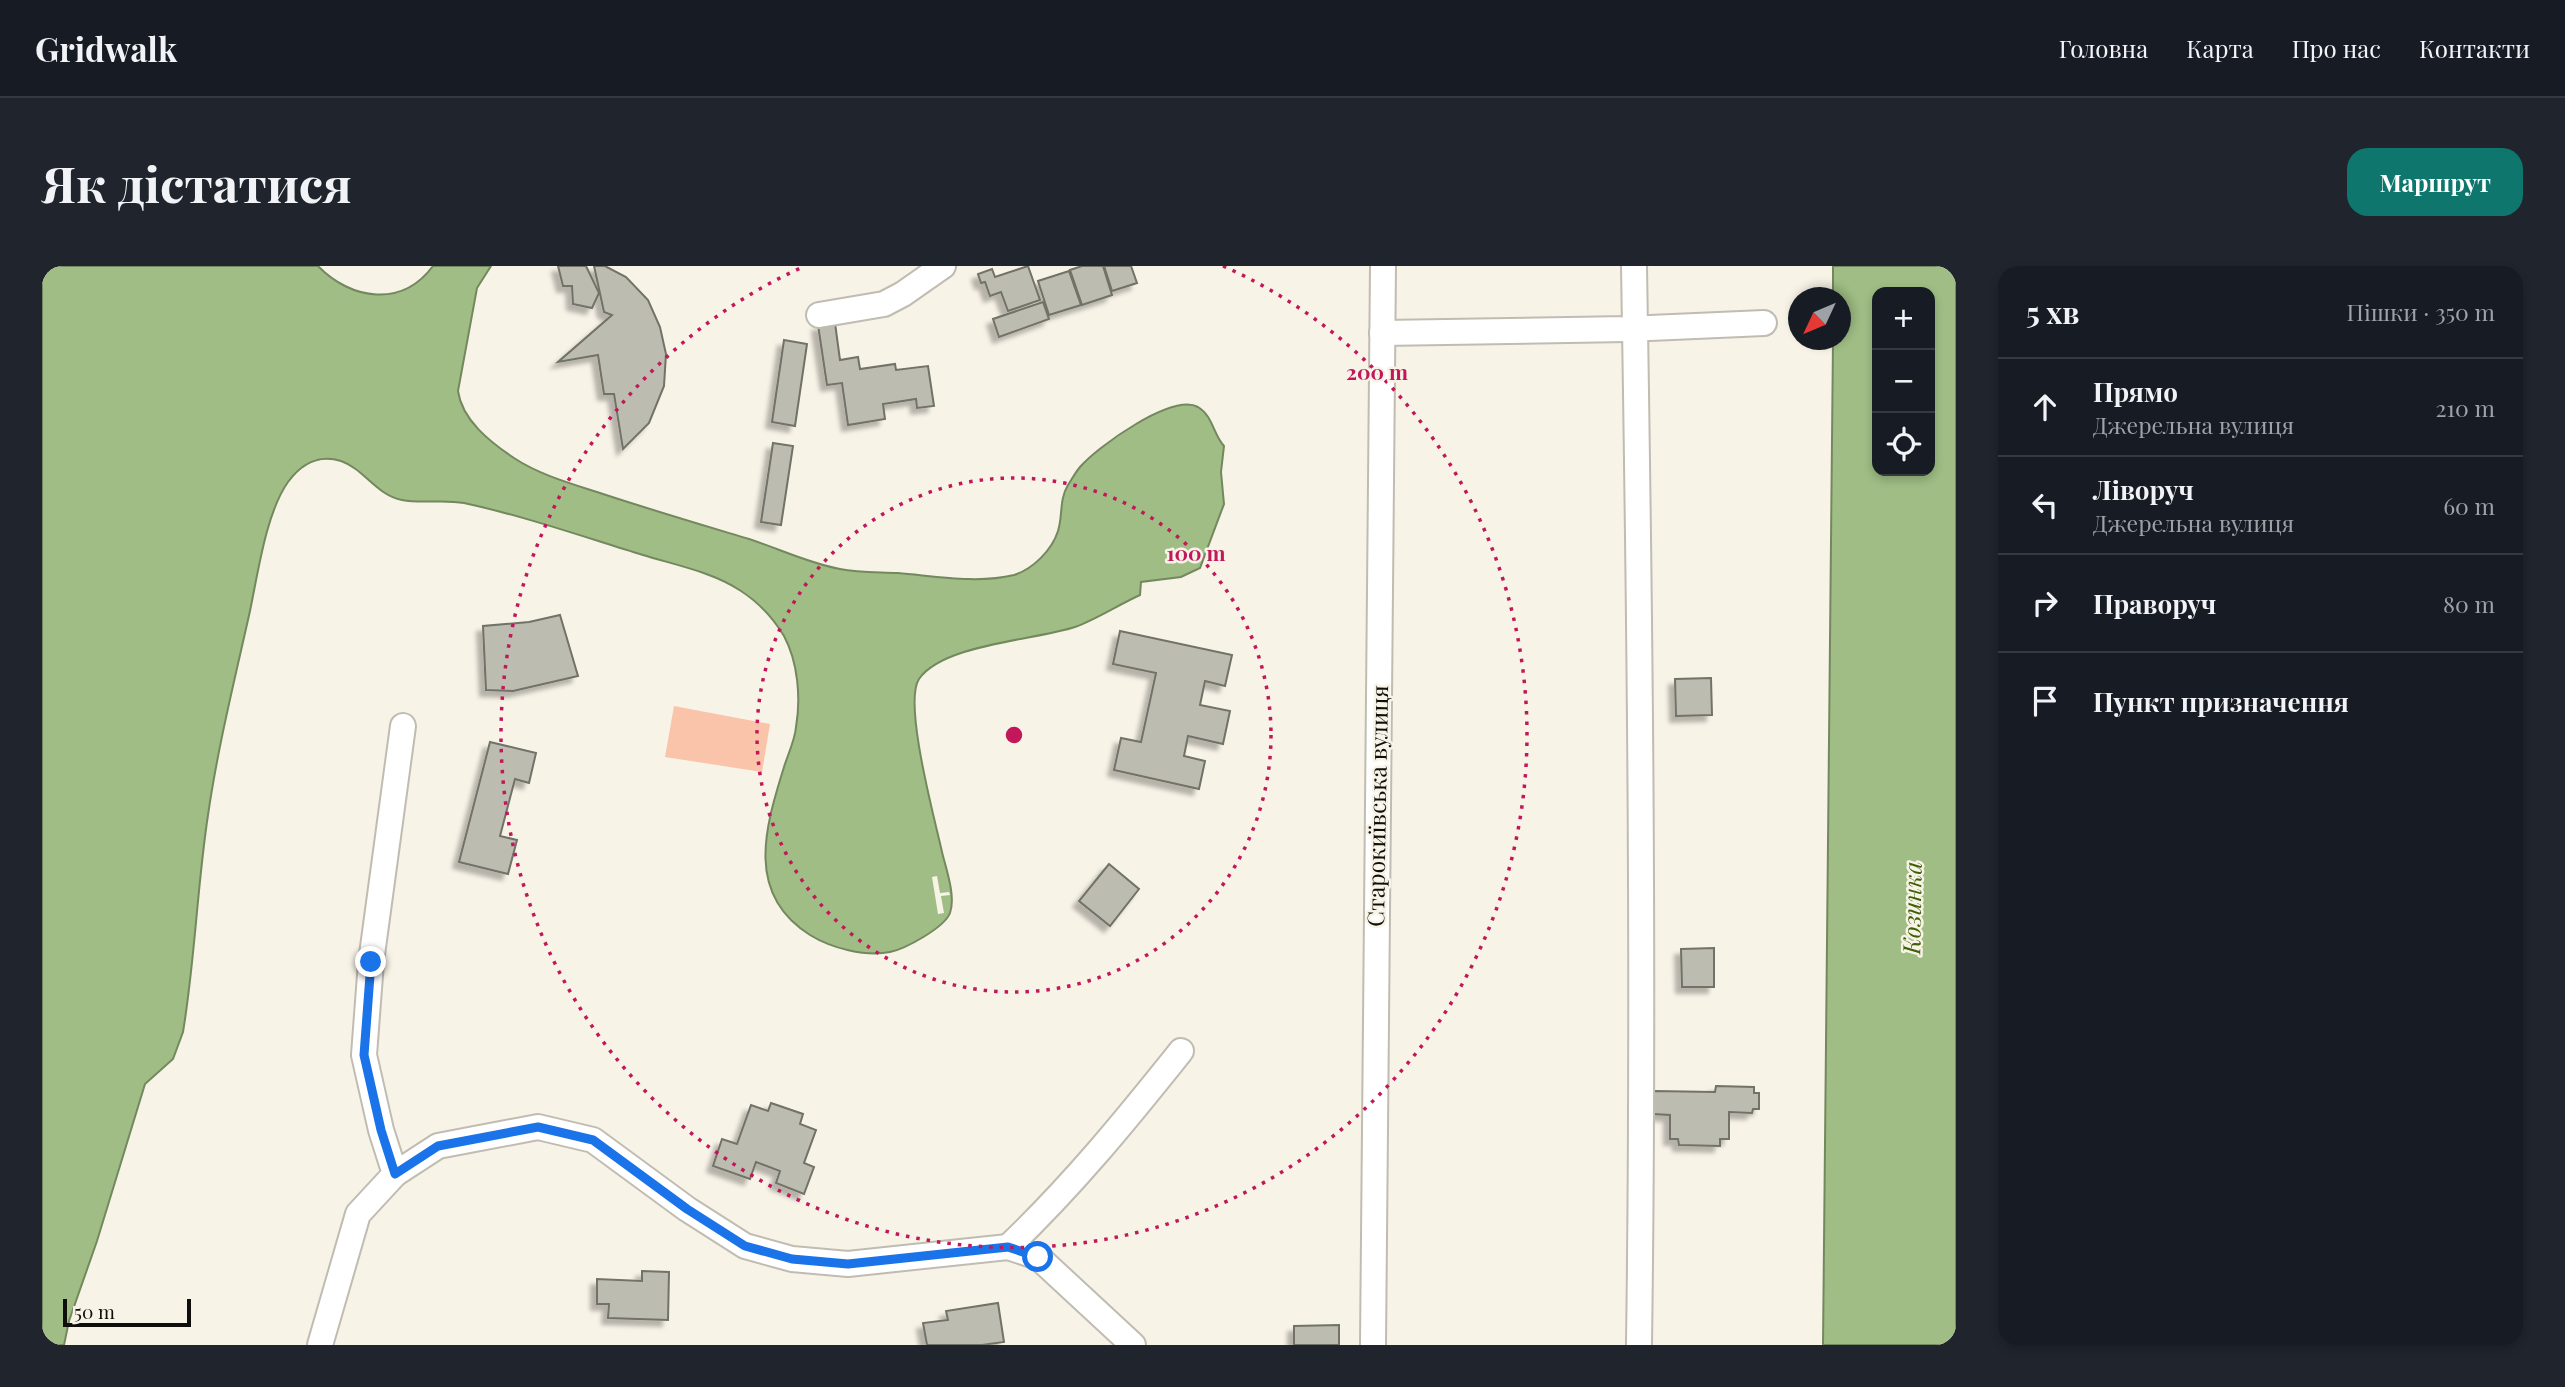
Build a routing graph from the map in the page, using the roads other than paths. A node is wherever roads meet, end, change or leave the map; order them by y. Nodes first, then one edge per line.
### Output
1 (943, 266) edge
2 (1383, 266) edge
3 (1634, 266) edge
4 (819, 315) dead end
5 (1764, 323) dead end
6 (1631, 329) junction
7 (1382, 333) junction
8 (403, 726) dead end
9 (1181, 1051) dead end
10 (395, 1174) junction
11 (1008, 1247) junction
12 (320, 1345) edge
13 (1133, 1345) edge
14 (1373, 1345) edge
15 (1639, 1345) edge

1 - 4 street
2 - 7 street, Старокиївська вулиця
3 - 6 street
5 - 6 street
6 - 7 street
6 - 15 street
7 - 14 street, Старокиївська вулиця
8 - 10 street
9 - 11 street
10 - 11 street
10 - 12 street
11 - 13 street

